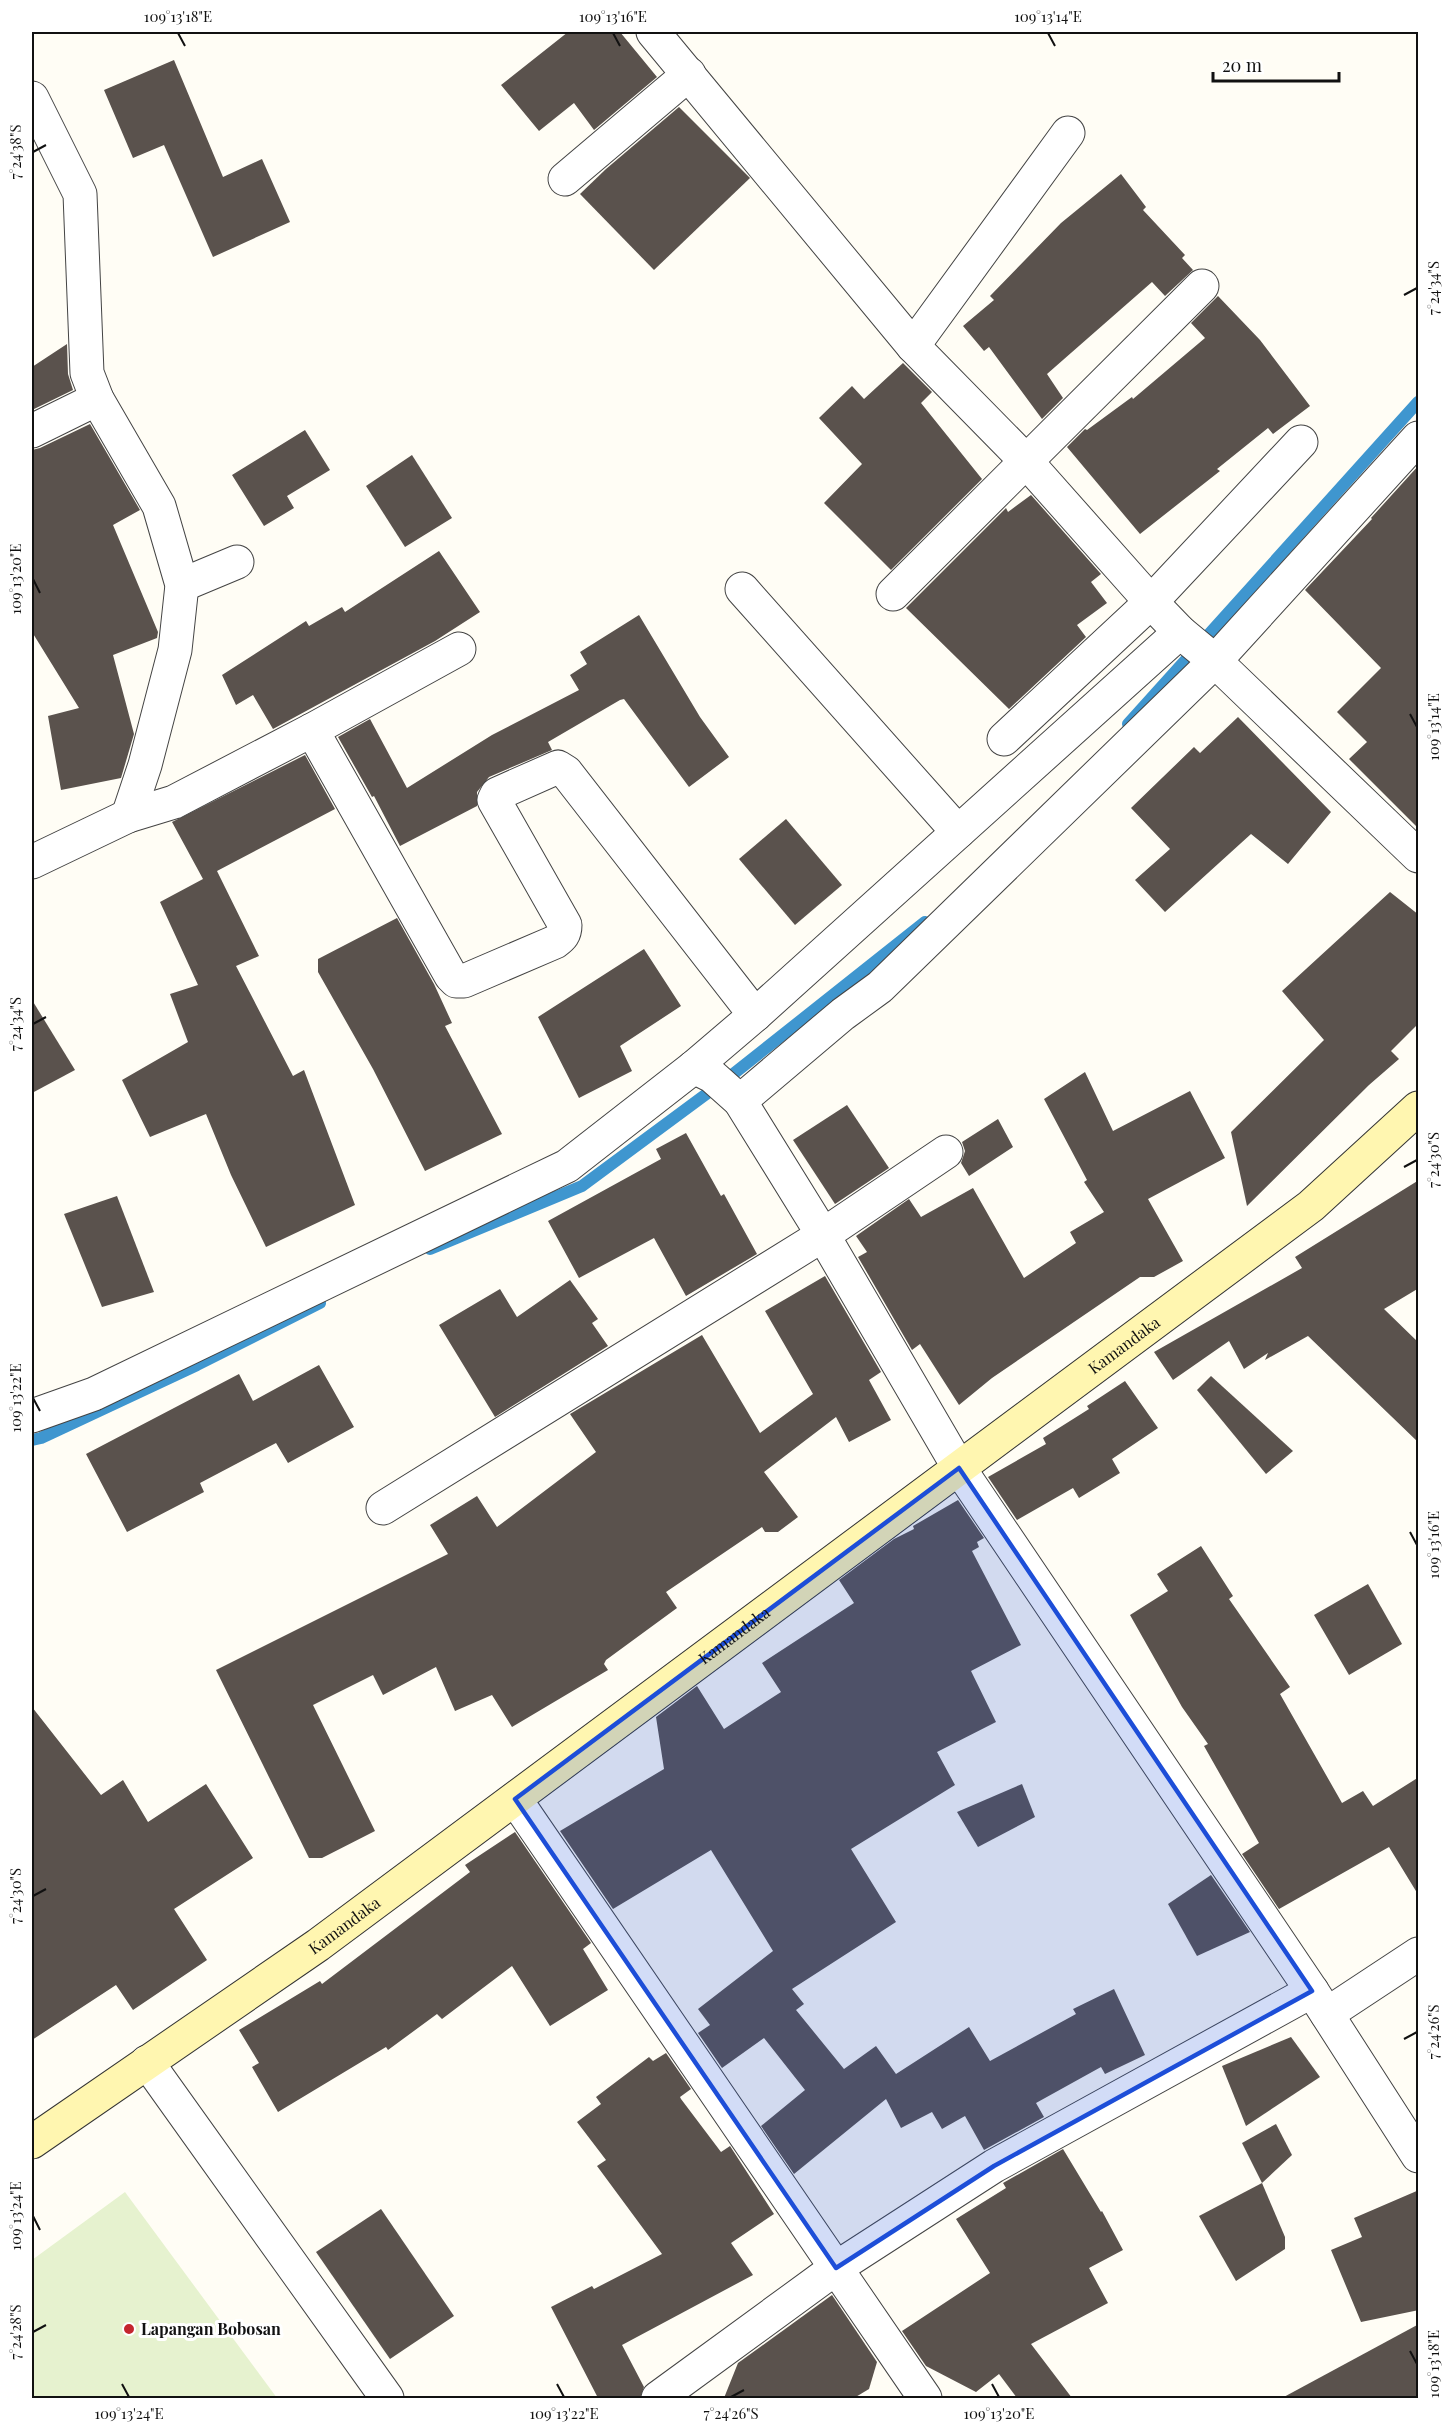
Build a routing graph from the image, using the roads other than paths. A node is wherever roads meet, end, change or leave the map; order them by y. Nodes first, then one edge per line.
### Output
1 (653, 32) edge
2 (689, 74) junction
3 (32, 99) edge
4 (1068, 133) dead end
5 (564, 179) dead end
6 (1202, 286) dead end
7 (913, 346) junction
8 (97, 399) junction
9 (32, 431) edge
10 (1419, 438) edge
11 (1301, 442) dead end
12 (1025, 460) junction
13 (237, 562) dead end
14 (182, 585) junction
15 (742, 589) dead end
16 (893, 594) dead end
17 (1150, 602) junction
18 (1199, 646) junction
19 (459, 649) dead end
20 (312, 730) junction
21 (1004, 739) dead end
22 (128, 816) junction
23 (958, 832) junction
24 (1419, 856) edge
25 (32, 862) edge
26 (755, 1015) junction
27 (719, 1084) junction
28 (1419, 1108) edge
29 (946, 1152) dead end
30 (823, 1235) junction
31 (32, 1416) edge
32 (959, 1468) junction
33 (383, 1508) dead end
34 (515, 1799) junction
35 (1419, 1954) edge
36 (1319, 2002) junction
37 (147, 2062) junction
38 (32, 2142) edge
39 (1419, 2156) edge
40 (836, 2268) junction
41 (387, 2398) edge
42 (658, 2398) edge
43 (925, 2398) edge

1 - 2 street
2 - 5 street
2 - 7 street
3 - 8 street
4 - 7 street
6 - 12 street
7 - 12 street
8 - 9 street
8 - 14 street
10 - 18 street
11 - 17 street
12 - 16 street
12 - 17 street
13 - 14 street
14 - 22 street
15 - 23 street
17 - 18 street
17 - 21 street
18 - 23 street
18 - 24 street
18 - 27 street
19 - 20 street
20 - 22 street
20 - 26 street
22 - 25 street
23 - 26 street
26 - 27 street
27 - 30 street
27 - 31 street
28 - 32 street, Kamandaka
29 - 30 street
30 - 32 street
30 - 33 street
32 - 34 street, Kamandaka
32 - 36 street
34 - 37 street, Kamandaka
34 - 40 street
35 - 36 street
36 - 39 street
36 - 40 street
37 - 38 street, Kamandaka
37 - 41 street
40 - 42 street
40 - 43 street

